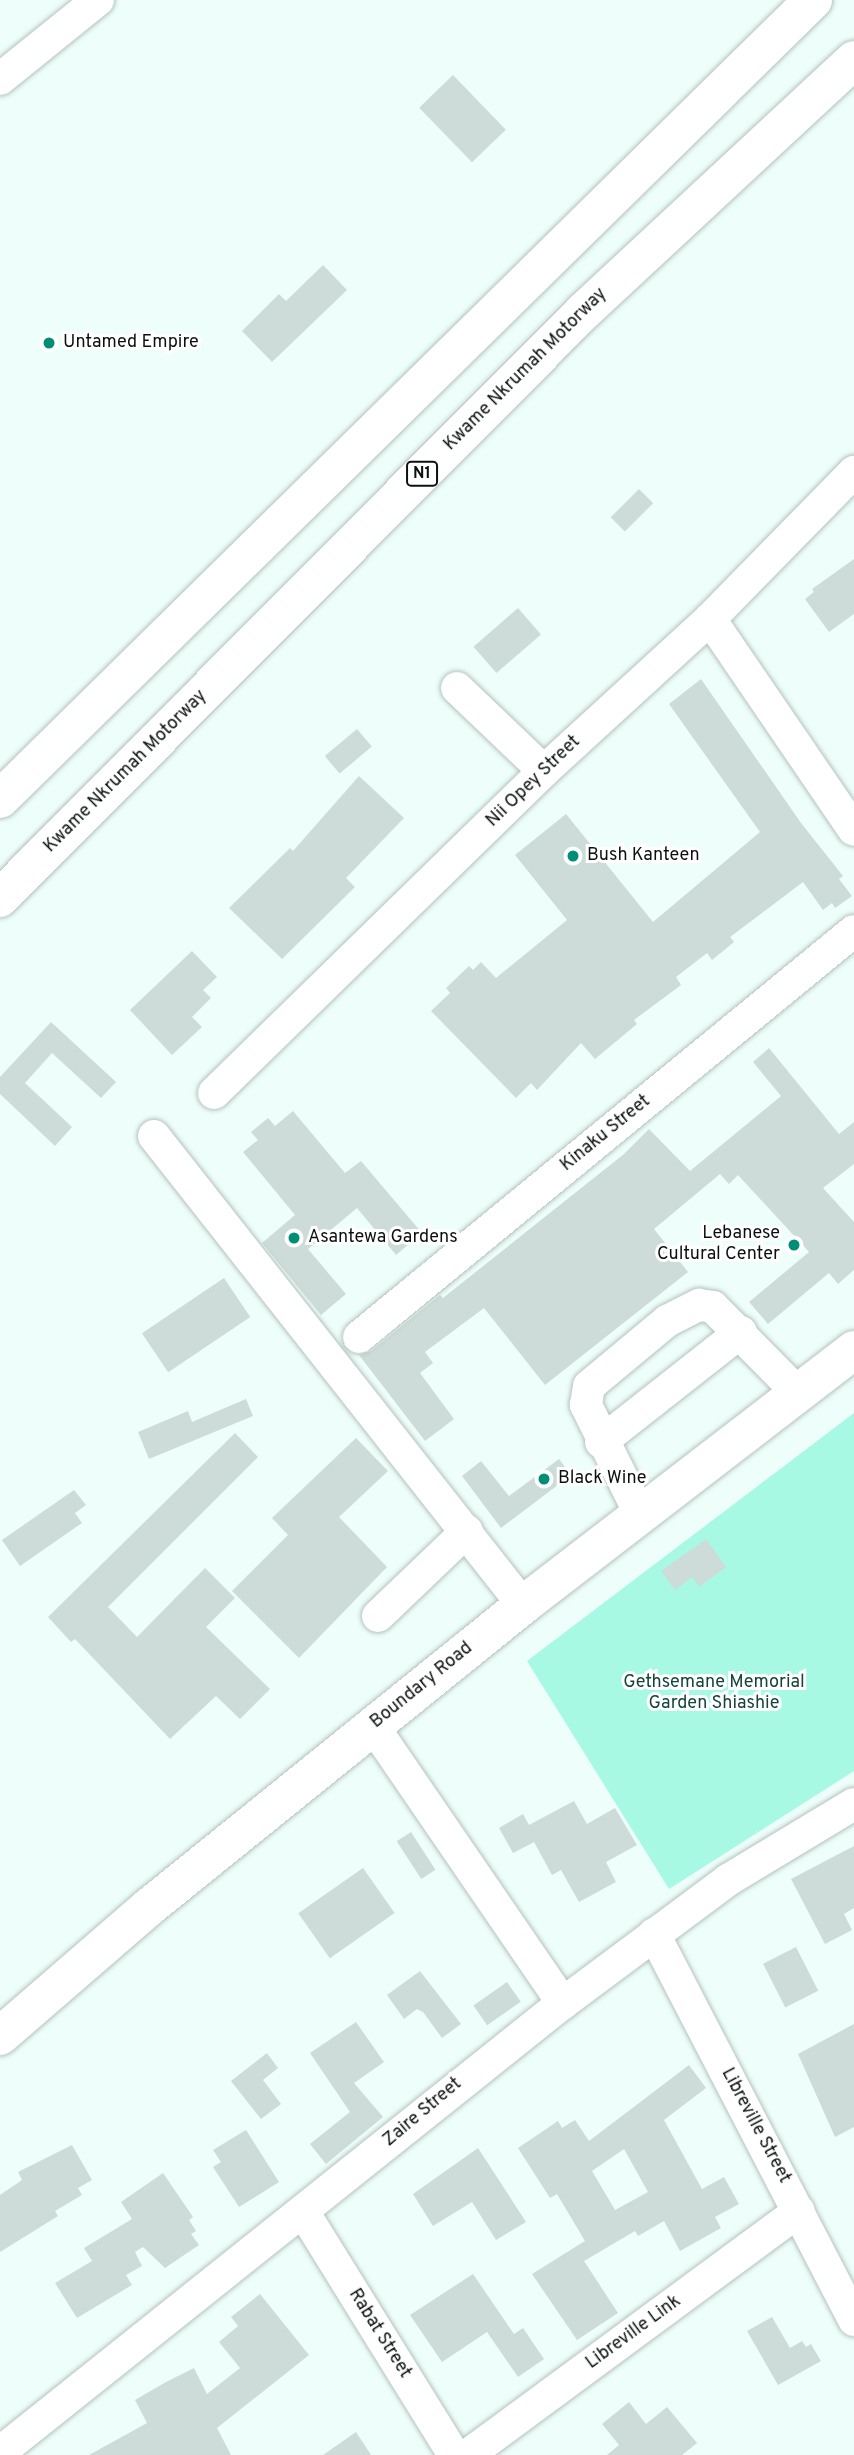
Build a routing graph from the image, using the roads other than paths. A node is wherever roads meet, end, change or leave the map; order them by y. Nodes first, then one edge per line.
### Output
1 (98, 0) edge
2 (813, 0) edge
3 (854, 60) edge
4 (0, 79) edge
5 (854, 472) edge
6 (710, 619) junction
7 (457, 688) dead end
8 (544, 771) junction
9 (0, 799) edge
10 (854, 830) edge
11 (0, 898) edge
12 (854, 931) edge
13 (214, 1093) dead end
14 (154, 1136) dead end
15 (741, 1332) junction
16 (359, 1336) dead end
17 (854, 1349) edge
18 (798, 1393) junction
19 (601, 1442) junction
20 (640, 1514) junction
21 (467, 1531) junction
22 (523, 1605) junction
23 (378, 1616) dead end
24 (373, 1726) junction
25 (854, 1804) edge
26 (654, 1934) junction
27 (563, 2003) junction
28 (0, 2036) edge
29 (799, 2211) junction
30 (304, 2213) junction
31 (854, 2320) edge
32 (7, 2445) edge
33 (454, 2455) edge
34 (468, 2455) edge

1 - 4 street
2 - 9 main road
3 - 11 main road, Kwame Nkrumah Motorway / N1
5 - 6 street, Nii Opey Street
6 - 8 street, Nii Opey Street
6 - 10 street
7 - 8 street
8 - 13 street, Nii Opey Street
12 - 16 street, Kinaku Street
14 - 21 street
15 - 18 street
15 - 19 street
15 - 19 street
17 - 18 main road, Boundary Road
18 - 20 main road, Boundary Road
19 - 20 street
20 - 22 main road, Boundary Road
21 - 22 street
21 - 23 street
22 - 24 main road, Boundary Road
24 - 27 street
24 - 28 main road, Boundary Road
25 - 26 street, Zaire Street
26 - 27 street, Zaire Street
26 - 29 street, Libreville Street
27 - 30 street, Zaire Street
29 - 31 street, Libreville Street
29 - 34 street, Libreville Link
30 - 32 street, Zaire Street
30 - 33 street, Rabat Street

